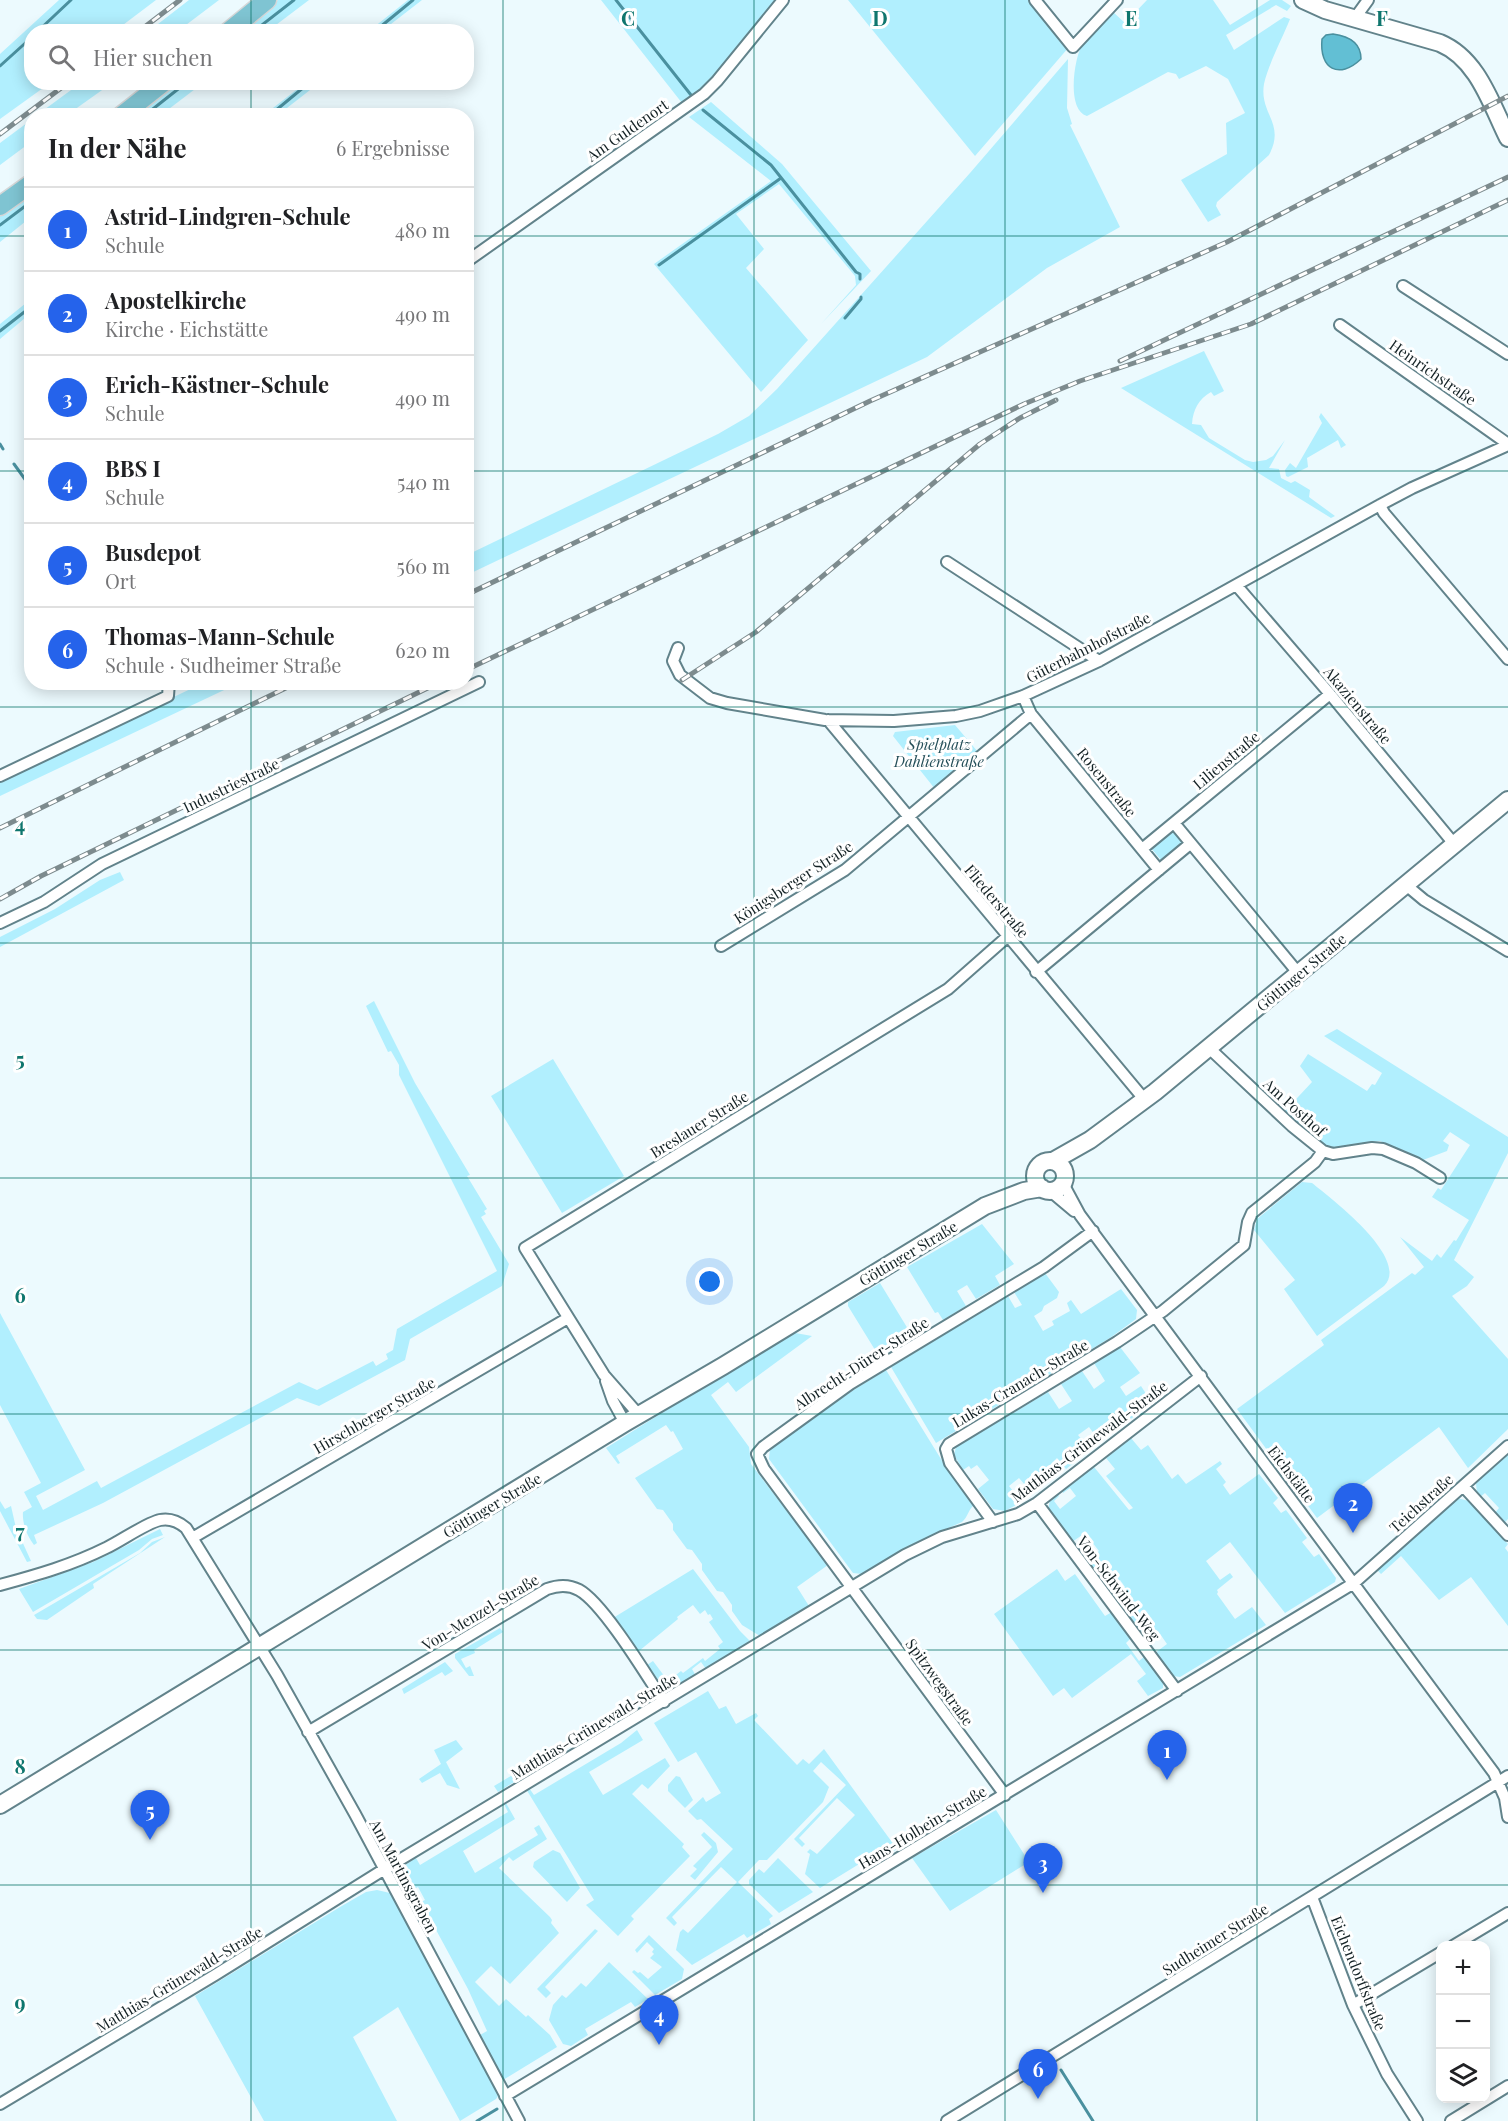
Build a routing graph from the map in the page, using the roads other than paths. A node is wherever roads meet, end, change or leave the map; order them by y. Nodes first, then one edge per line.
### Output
1 (267, 0) edge
2 (783, 0) edge
3 (1035, 0) edge
4 (1117, 0) edge
5 (1303, 0) edge
6 (1368, 0) edge
7 (1355, 18) junction
8 (238, 24) edge
9 (154, 90) edge
10 (131, 108) edge
11 (1508, 138) edge
12 (24, 189) edge
13 (0, 206) edge
14 (474, 255) edge
15 (1403, 286) dead end
16 (1340, 325) dead end
17 (1508, 354) edge
18 (1508, 445) edge
19 (1380, 505) junction
20 (947, 562) dead end
21 (1237, 586) junction
22 (678, 648) dead end
23 (1508, 659) edge
24 (1099, 661) junction
25 (479, 682) dead end
26 (474, 684) edge
27 (168, 690) edge
28 (462, 690) edge
29 (1330, 694) junction
30 (1023, 696) junction
31 (1031, 714) junction
32 (828, 720) junction
33 (0, 776) edge
34 (1508, 800) edge
35 (908, 818) junction
36 (1174, 823) junction
37 (1190, 844) junction
38 (1455, 845) junction
39 (1142, 849) junction
40 (1159, 870) junction
41 (1406, 885) junction
42 (0, 923) edge
43 (1007, 937) junction
44 (721, 946) dead end
45 (1508, 951) edge
46 (1036, 972) junction
47 (1299, 974) junction
48 (1209, 1048) junction
49 (1144, 1099) junction
50 (1323, 1151) junction
51 (1037, 1169) junction
52 (1060, 1171) junction
53 (1440, 1178) dead end
54 (1045, 1189) junction
55 (985, 1206) junction
56 (1080, 1215) junction
57 (1093, 1231) junction
58 (1155, 1316) junction
59 (568, 1318) junction
60 (603, 1375) junction
61 (1201, 1376) junction
62 (632, 1419) junction
63 (1508, 1446) edge
64 (1463, 1486) junction
65 (1037, 1503) junction
66 (993, 1522) junction
67 (1508, 1535) edge
68 (194, 1538) junction
69 (1354, 1583) junction
70 (0, 1585) edge
71 (852, 1587) junction
72 (260, 1646) junction
73 (1177, 1691) junction
74 (664, 1702) junction
75 (308, 1732) junction
76 (1503, 1778) edge
77 (1005, 1795) junction
78 (0, 1805) edge
79 (1508, 1817) edge
80 (383, 1870) junction
81 (1312, 1896) junction
82 (1508, 1913) edge
83 (1461, 1941) edge
84 (1436, 1955) edge
85 (1353, 2005) junction
86 (1508, 2086) edge
87 (505, 2096) junction
88 (0, 2104) edge
89 (519, 2121) edge
90 (947, 2121) edge
91 (1417, 2121) edge
92 (1451, 2121) edge

1 - 8 main road
2 - 14 street, Am Guldenort
3 - 4 street
5 - 7 main road
6 - 7 street
7 - 11 main road
9 - 10 main road
12 - 13 main road
15 - 17 street
16 - 18 street, Heinrichstraße
18 - 19 street, Güterbahnhofstraße
19 - 21 street, Güterbahnhofstraße
19 - 23 street
20 - 24 street
21 - 24 street, Güterbahnhofstraße
21 - 29 street, Akazienstraße
22 - 32 street, Güterbahnhofstraße
24 - 30 street, Güterbahnhofstraße
25 - 26 street, Industriestraße
27 - 33 street
28 - 42 street, Industriestraße
29 - 36 street, Lilienstraße
29 - 38 street, Akazienstraße
30 - 31 street, Rosenstraße
30 - 32 street, Güterbahnhofstraße
31 - 35 street, Königsberger Straße
31 - 39 street, Rosenstraße
32 - 35 street, Fliederstraße
34 - 38 main road, Göttinger Straße
35 - 43 street, Fliederstraße
35 - 44 street, Königsberger Straße
36 - 37 street
36 - 39 street, Lilienstraße
37 - 40 street
37 - 47 street
38 - 41 main road, Göttinger Straße
39 - 40 street, Rosenstraße
40 - 46 street
41 - 45 street
41 - 47 main road, Göttinger Straße
43 - 46 street, Fliederstraße
43 - 59 street, Breslauer Straße
46 - 49 street, Fliederstraße
47 - 48 main road, Göttinger Straße
48 - 49 main road, Göttinger Straße
48 - 50 street, Am Posthof
49 - 52 main road, Göttinger Straße
50 - 53 street, Am Posthof
50 - 58 street
51 - 52 main road, Göttinger Straße
51 - 54 main road
51 - 55 main road, Göttinger Straße
52 - 54 main road, Göttinger Straße
52 - 56 street, Eichstätte
54 - 55 main road, Göttinger Straße
54 - 56 street, Eichstätte
55 - 62 main road, Göttinger Straße
56 - 57 street, Eichstätte
57 - 58 street, Eichstätte
57 - 71 street, Albrecht-Dürer-Straße
58 - 61 street, Eichstätte
58 - 66 street, Lukas-Cranach-Straße
59 - 60 street, Breslauer Straße
59 - 68 street, Hirschberger Straße
60 - 62 street, Breslauer Straße
60 - 62 street, Breslauer Straße
61 - 65 street, Matthias-Grünewald-Straße
61 - 69 street, Eichstätte
62 - 72 main road, Göttinger Straße
63 - 64 street, Teichstraße
64 - 67 street
64 - 69 street, Teichstraße
65 - 66 street, Matthias-Grünewald-Straße
65 - 73 street, Von-Schwind-Weg
66 - 71 street, Matthias-Grünewald-Straße
68 - 70 street
68 - 72 street, Am Martinsgraben
69 - 73 street, Hans-Holbein-Straße
69 - 76 street, Eichstätte
71 - 74 street, Matthias-Grünewald-Straße
71 - 77 street, Spitzwegstraße
72 - 75 street, Am Martinsgraben
72 - 78 main road, Göttinger Straße
73 - 77 street, Hans-Holbein-Straße
74 - 75 street, Von-Menzel-Straße
74 - 80 street, Matthias-Grünewald-Straße
75 - 80 street, Am Martinsgraben
76 - 79 street, Eichstätte
76 - 81 street, Sudheimer Straße
77 - 87 street, Hans-Holbein-Straße
80 - 87 street, Am Martinsgraben
80 - 88 street, Matthias-Grünewald-Straße
81 - 85 street, Eichendorffstraße
81 - 90 street, Sudheimer Straße
82 - 83 street
84 - 85 street
85 - 91 street, Eichendorffstraße
86 - 92 street
87 - 89 street, Am Martinsgraben

